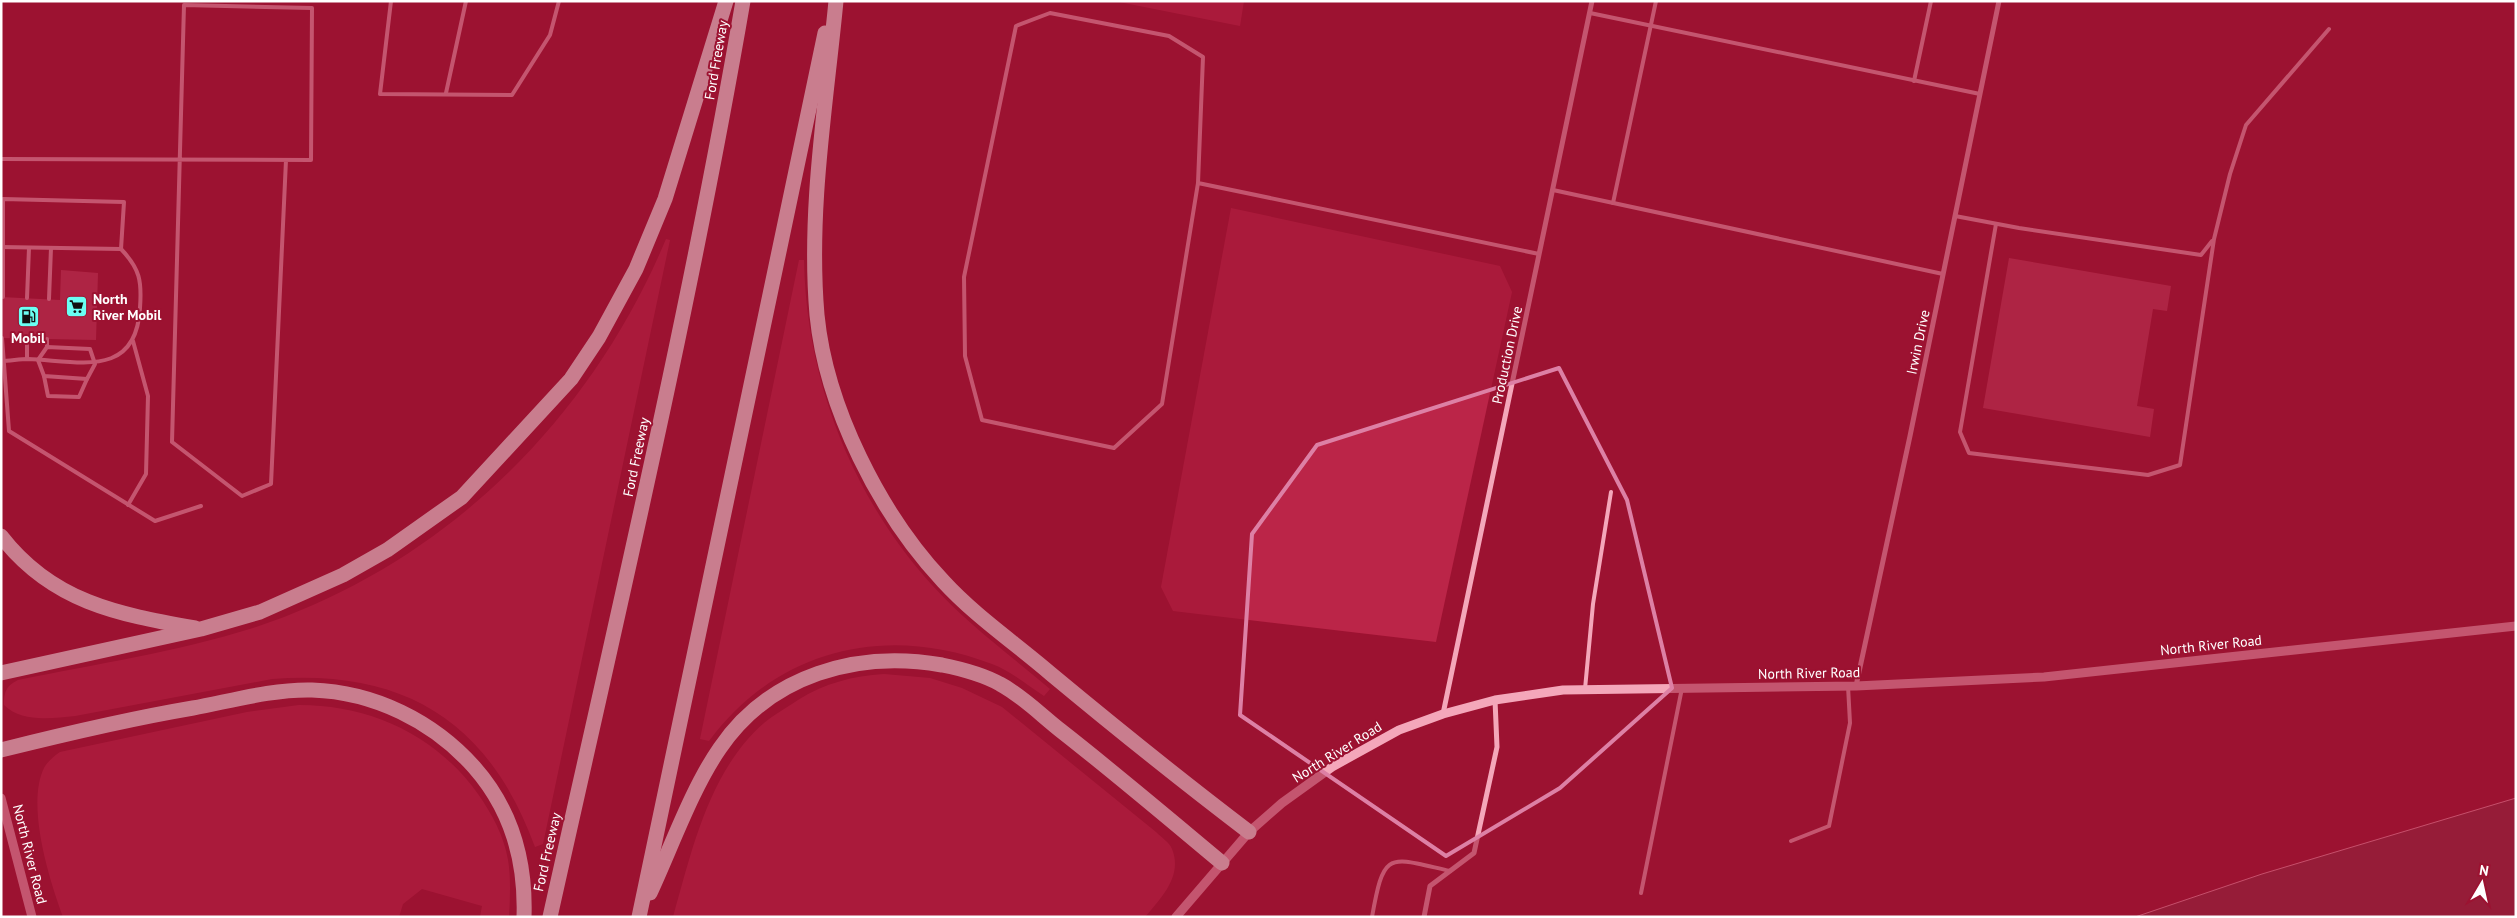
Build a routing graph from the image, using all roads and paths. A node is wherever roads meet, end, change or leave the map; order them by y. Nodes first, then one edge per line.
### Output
1 (391, 1) edge
2 (466, 1) edge
3 (559, 1) edge
4 (726, 1) edge
5 (743, 1) edge
6 (831, 1) edge
7 (836, 1) edge
8 (1592, 1) edge
9 (1656, 1) edge
10 (1931, 1) edge
11 (1999, 1) edge
12 (1590, 13) junction
13 (1651, 26) junction
14 (2329, 29) dead end
15 (1914, 81) junction
16 (446, 93) junction
17 (1980, 94) junction
18 (1, 159) edge
19 (180, 160) junction
20 (286, 160) junction
21 (1198, 183) junction
22 (1553, 190) junction
23 (1613, 203) junction
24 (1955, 216) junction
25 (1996, 224) junction
26 (2214, 240) junction
27 (1, 247) edge
28 (29, 248) junction
29 (51, 248) junction
30 (121, 250) junction
31 (1539, 254) junction
32 (1943, 274) junction
33 (3, 297) dead end
34 (27, 298) dead end
35 (49, 299) dead end
36 (2, 338) edge
37 (27, 339) dead end
38 (47, 339) dead end
39 (133, 341) junction
40 (47, 347) junction
41 (27, 359) junction
42 (38, 360) junction
43 (2, 361) edge
44 (94, 364) junction
45 (44, 376) junction
46 (87, 379) junction
47 (1611, 492) dead end
48 (128, 505) junction
49 (201, 506) dead end
50 (1, 536) edge
51 (2516, 626) edge
52 (201, 629) junction
53 (1, 673) edge
54 (1852, 686) junction
55 (1682, 688) junction
56 (1585, 689) junction
57 (1495, 700) junction
58 (1443, 714) junction
59 (1, 750) edge
60 (1, 798) edge
61 (1249, 832) junction
62 (1791, 841) dead end
63 (1222, 863) junction
64 (1450, 871) junction
65 (1640, 893) dead end
66 (32, 917) edge
67 (524, 917) edge
68 (550, 917) edge
69 (639, 917) edge
70 (1176, 917) edge
71 (1372, 917) edge
72 (1424, 917) edge

1 - 16 lane
2 - 16 lane
3 - 16 lane
4 - 52 highway
5 - 68 highway, Ford Freeway
6 - 69 highway
7 - 61 highway
8 - 12 street, Production Drive
9 - 13 lane
10 - 15 lane
11 - 17 street, Irwin Drive
12 - 13 lane
12 - 22 street, Production Drive
13 - 15 lane
13 - 23 lane
14 - 26 lane
15 - 17 lane
17 - 24 street, Irwin Drive
18 - 19 lane
19 - 20 lane
19 - 20 lane
19 - 20 lane
21 - 21 lane
21 - 31 lane
22 - 23 lane
22 - 31 street, Production Drive
23 - 32 lane
24 - 25 lane
24 - 32 street, Irwin Drive
25 - 26 lane
25 - 26 lane
27 - 28 lane
27 - 30 lane
27 - 33 lane
28 - 29 lane
28 - 34 lane
29 - 30 lane
29 - 35 lane
30 - 39 lane
31 - 58 street, Production Drive
32 - 54 street, Irwin Drive
36 - 43 lane
37 - 41 lane
38 - 40 lane
39 - 44 lane
39 - 48 lane
40 - 42 lane
40 - 44 lane
41 - 42 lane
41 - 43 lane
42 - 44 lane
42 - 45 lane
43 - 48 lane
44 - 46 lane
45 - 46 lane
45 - 46 lane
47 - 56 lane
48 - 49 lane
50 - 52 highway
51 - 54 street, North River Road
52 - 53 highway
54 - 55 street, North River Road
54 - 62 lane
55 - 56 street, North River Road
55 - 65 lane
56 - 57 street, North River Road
57 - 58 street, North River Road
57 - 64 street
58 - 61 street, North River Road
59 - 67 highway
60 - 66 street, North River Road
61 - 63 street, North River Road
63 - 69 highway
63 - 70 street, North River Road
64 - 71 lane
64 - 72 street

